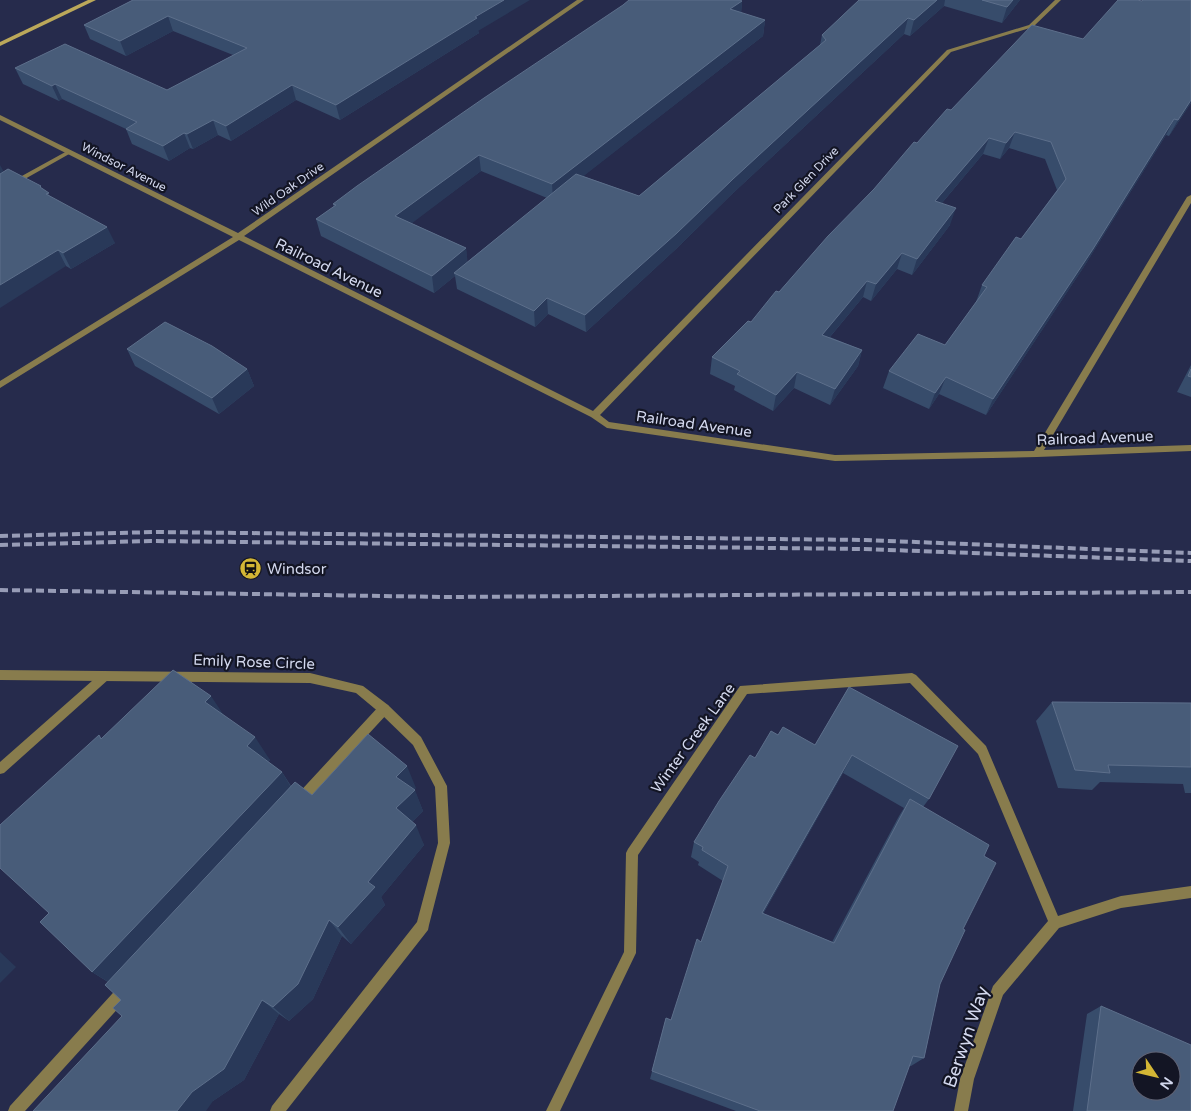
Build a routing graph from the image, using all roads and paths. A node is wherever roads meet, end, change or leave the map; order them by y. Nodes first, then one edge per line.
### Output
1 (93, 0) edge
2 (581, 0) edge
3 (1058, 0) edge
4 (0, 44) edge
5 (0, 117) edge
6 (69, 152) junction
7 (0, 191) edge
8 (1191, 197) edge
9 (238, 238) junction
10 (0, 385) edge
11 (594, 416) junction
12 (1191, 448) edge
13 (1037, 454) junction
14 (0, 675) edge
15 (106, 676) junction
16 (384, 709) junction
17 (0, 769) edge
18 (290, 811) edge
19 (1191, 892) edge
20 (1055, 923) junction
21 (136, 979) edge
22 (15, 1111) edge
23 (277, 1111) edge
24 (553, 1111) edge
25 (961, 1111) edge

1 - 4 main road
2 - 9 street, Wild Oak Drive
3 - 11 street, Park Glen Drive
5 - 6 street, Windsor Avenue
6 - 7 street
6 - 9 street, Windsor Avenue
8 - 13 street
9 - 10 street, Wild Oak Drive
9 - 11 street, Railroad Avenue
11 - 13 street, Railroad Avenue
12 - 13 street, Railroad Avenue
14 - 15 street, Emily Rose Circle
15 - 16 street, Emily Rose Circle
15 - 17 street
16 - 18 street
16 - 23 street, Emily Rose Circle
19 - 20 street
20 - 24 street, Winter Creek Lane
20 - 25 street, Berwyn Way
21 - 22 street

